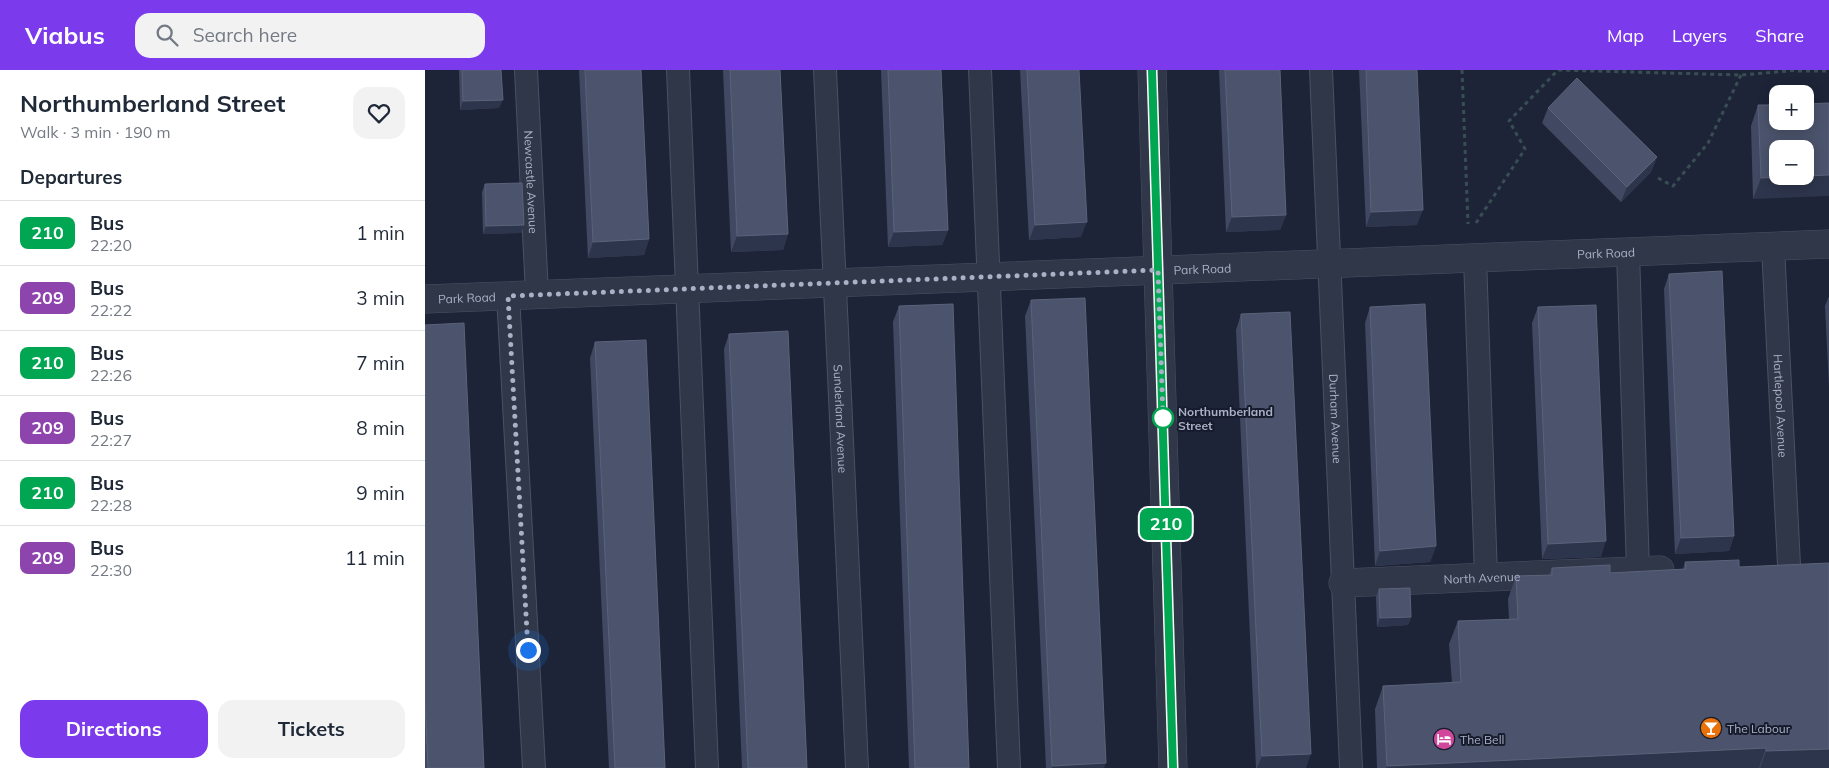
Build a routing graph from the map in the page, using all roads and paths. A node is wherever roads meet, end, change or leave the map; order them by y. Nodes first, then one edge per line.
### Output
1 (526, 70) edge
2 (678, 70) edge
3 (825, 70) edge
4 (980, 70) edge
5 (1153, 70) edge
6 (1321, 70) edge
7 (1462, 70) edge
8 (1611, 71) edge
9 (1799, 71) edge
10 (1829, 71) edge
11 (1741, 75) junction
12 (1658, 178) dead end
13 (1829, 244) edge
14 (1773, 246) junction
15 (1465, 251) junction
16 (1628, 252) junction
17 (1329, 264) junction
18 (1158, 270) junction
19 (989, 277) junction
20 (835, 283) junction
21 (687, 289) junction
22 (537, 294) junction
23 (508, 296) junction
24 (425, 299) edge
25 (1801, 564) joint
26 (1761, 566) edge
27 (1685, 569) edge
28 (1638, 571) junction
29 (1486, 577) junction
30 (1343, 583) junction
31 (534, 768) edge
32 (707, 768) edge
33 (857, 768) edge
34 (1009, 768) edge
35 (1173, 768) edge
36 (1351, 768) edge

1 - 22 lane, Newcastle Avenue
2 - 21 lane
3 - 20 lane, Sunderland Avenue
4 - 19 lane
5 - 18 street
6 - 17 lane, Durham Avenue
7 - 15 path
8 - 11 path
8 - 15 path
9 - 10 path
9 - 11 path
11 - 12 path
13 - 14 street, Park Road
14 - 16 street, Park Road
14 - 25 lane, Hartlepool Avenue
15 - 16 street, Park Road
15 - 17 street, Park Road
15 - 29 lane
16 - 28 lane
17 - 18 street, Park Road
17 - 30 lane, Durham Avenue
18 - 19 street, Park Road
18 - 35 street
19 - 20 street, Park Road
19 - 34 lane
20 - 21 street, Park Road
20 - 33 lane, Sunderland Avenue
21 - 22 street, Park Road
21 - 32 lane
22 - 23 street, Park Road
23 - 24 street, Park Road
23 - 31 lane
25 - 26 street
27 - 28 street, North Avenue
28 - 29 street, North Avenue
29 - 30 street, North Avenue
30 - 36 lane, Durham Avenue

